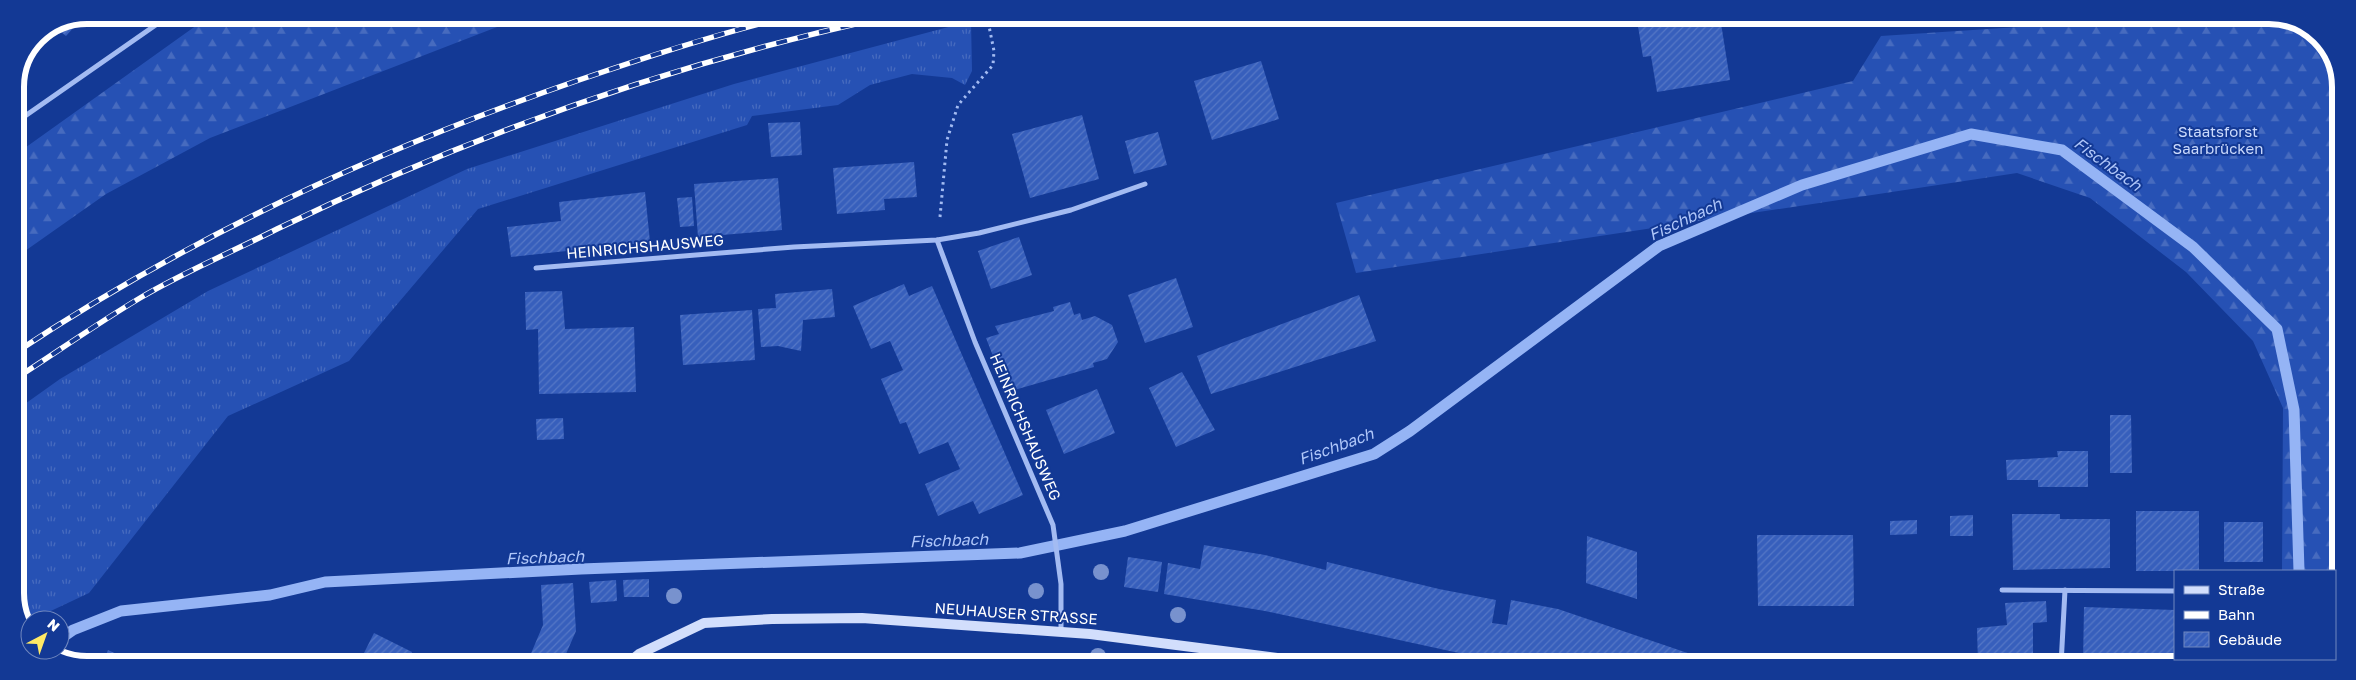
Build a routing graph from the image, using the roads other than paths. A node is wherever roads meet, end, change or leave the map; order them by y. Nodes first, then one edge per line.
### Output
1 (157, 24) edge
2 (24, 117) edge
3 (1145, 184) dead end
4 (937, 240) junction
5 (536, 268) dead end
6 (2002, 590) dead end
7 (2065, 590) junction
8 (2174, 591) edge
9 (1061, 631) junction
10 (637, 656) edge
11 (1260, 656) edge
12 (2061, 656) edge

1 - 2 street
3 - 4 street, HEINRICHSHAUSWEG
4 - 5 street, HEINRICHSHAUSWEG
4 - 9 street, HEINRICHSHAUSWEG
6 - 7 street
7 - 8 street
7 - 12 street
9 - 10 main road, NEUHAUSER STRASSE
9 - 11 main road, NEUHAUSER STRASSE

